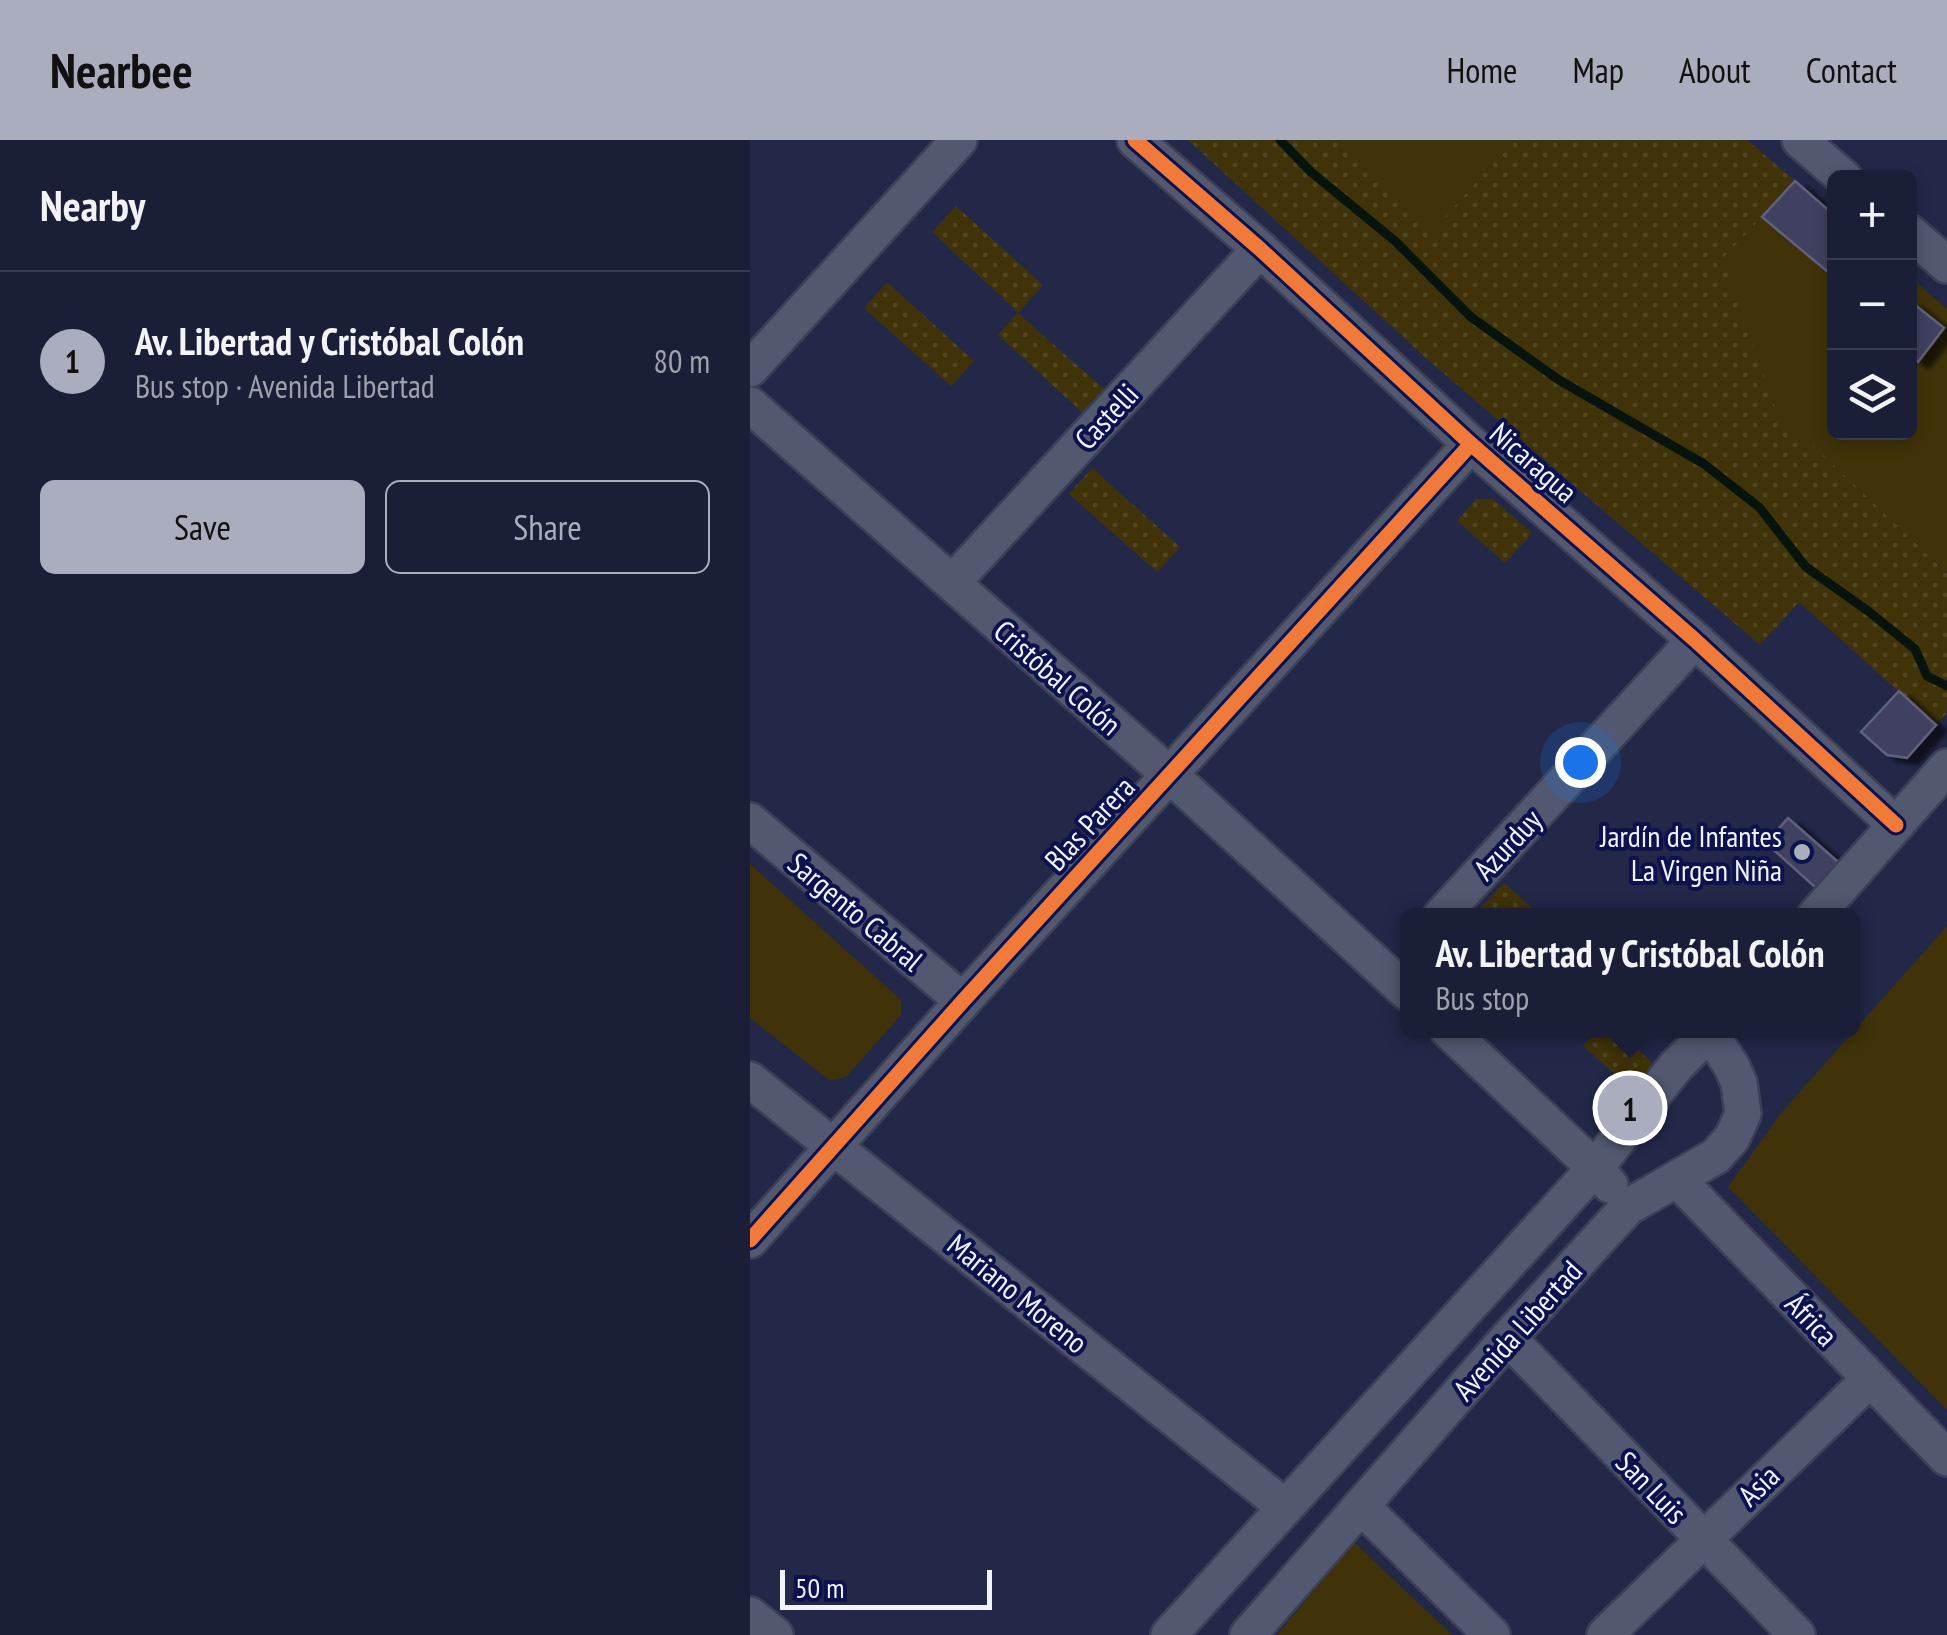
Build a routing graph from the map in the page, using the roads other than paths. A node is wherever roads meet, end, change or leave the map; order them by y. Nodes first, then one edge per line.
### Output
1 (959, 140) edge
2 (1134, 140) edge
3 (1800, 140) edge
4 (1835, 170) edge
5 (1917, 239) edge
6 (1260, 249) junction
7 (1946, 262) edge
8 (750, 369) edge
9 (750, 405) edge
10 (1471, 444) junction
11 (952, 583) junction
12 (1695, 640) junction
13 (1947, 767) edge
14 (1170, 775) junction
15 (750, 821) edge
16 (1896, 825) junction
17 (1448, 908) edge
18 (1822, 908) edge
19 (1400, 972) edge
20 (963, 1001) junction
21 (1457, 1038) edge
22 (1705, 1038) edge
23 (1714, 1038) edge
24 (750, 1080) edge
25 (834, 1145) junction
26 (1595, 1168) junction
27 (1677, 1179) junction
28 (1628, 1207) junction
29 (750, 1240) edge
30 (1508, 1338) junction
31 (1870, 1379) junction
32 (1947, 1458) edge
33 (1361, 1506) junction
34 (1284, 1508) junction
35 (1702, 1538) junction
36 (750, 1615) edge
37 (775, 1635) edge
38 (1169, 1635) edge
39 (1248, 1635) edge
40 (1492, 1635) edge
41 (1604, 1635) edge
42 (1797, 1635) edge

1 - 8 street
2 - 6 street, Nicaragua
3 - 4 street
5 - 7 street
6 - 10 street, Nicaragua
6 - 11 street, Castelli
9 - 11 street, Cristóbal Colón
10 - 12 street, Nicaragua
10 - 14 street, Blas Parera
11 - 14 street, Cristóbal Colón
12 - 16 street, Nicaragua
12 - 17 street, Azurduy
13 - 16 street
14 - 19 street, Cristóbal Colón
14 - 20 street, Blas Parera
15 - 20 street, Sargento Cabral
16 - 18 street
20 - 25 street, Blas Parera
21 - 26 street
22 - 26 street, Avenida Libertad
23 - 27 street, Avenida Libertad
24 - 25 street, Mariano Moreno
25 - 29 street, Blas Parera
25 - 34 street, Mariano Moreno
26 - 28 street
26 - 34 street, Avenida Libertad
27 - 28 street, Avenida Libertad
27 - 31 street, África
28 - 30 street, Avenida Libertad
30 - 33 street, Avenida Libertad
30 - 35 street, San Luis
31 - 32 street, África
31 - 35 street, Asia
33 - 39 street, Avenida Libertad
33 - 40 street
34 - 38 street, Avenida Libertad
35 - 41 street, Asia
35 - 42 street, San Luis
36 - 37 street

